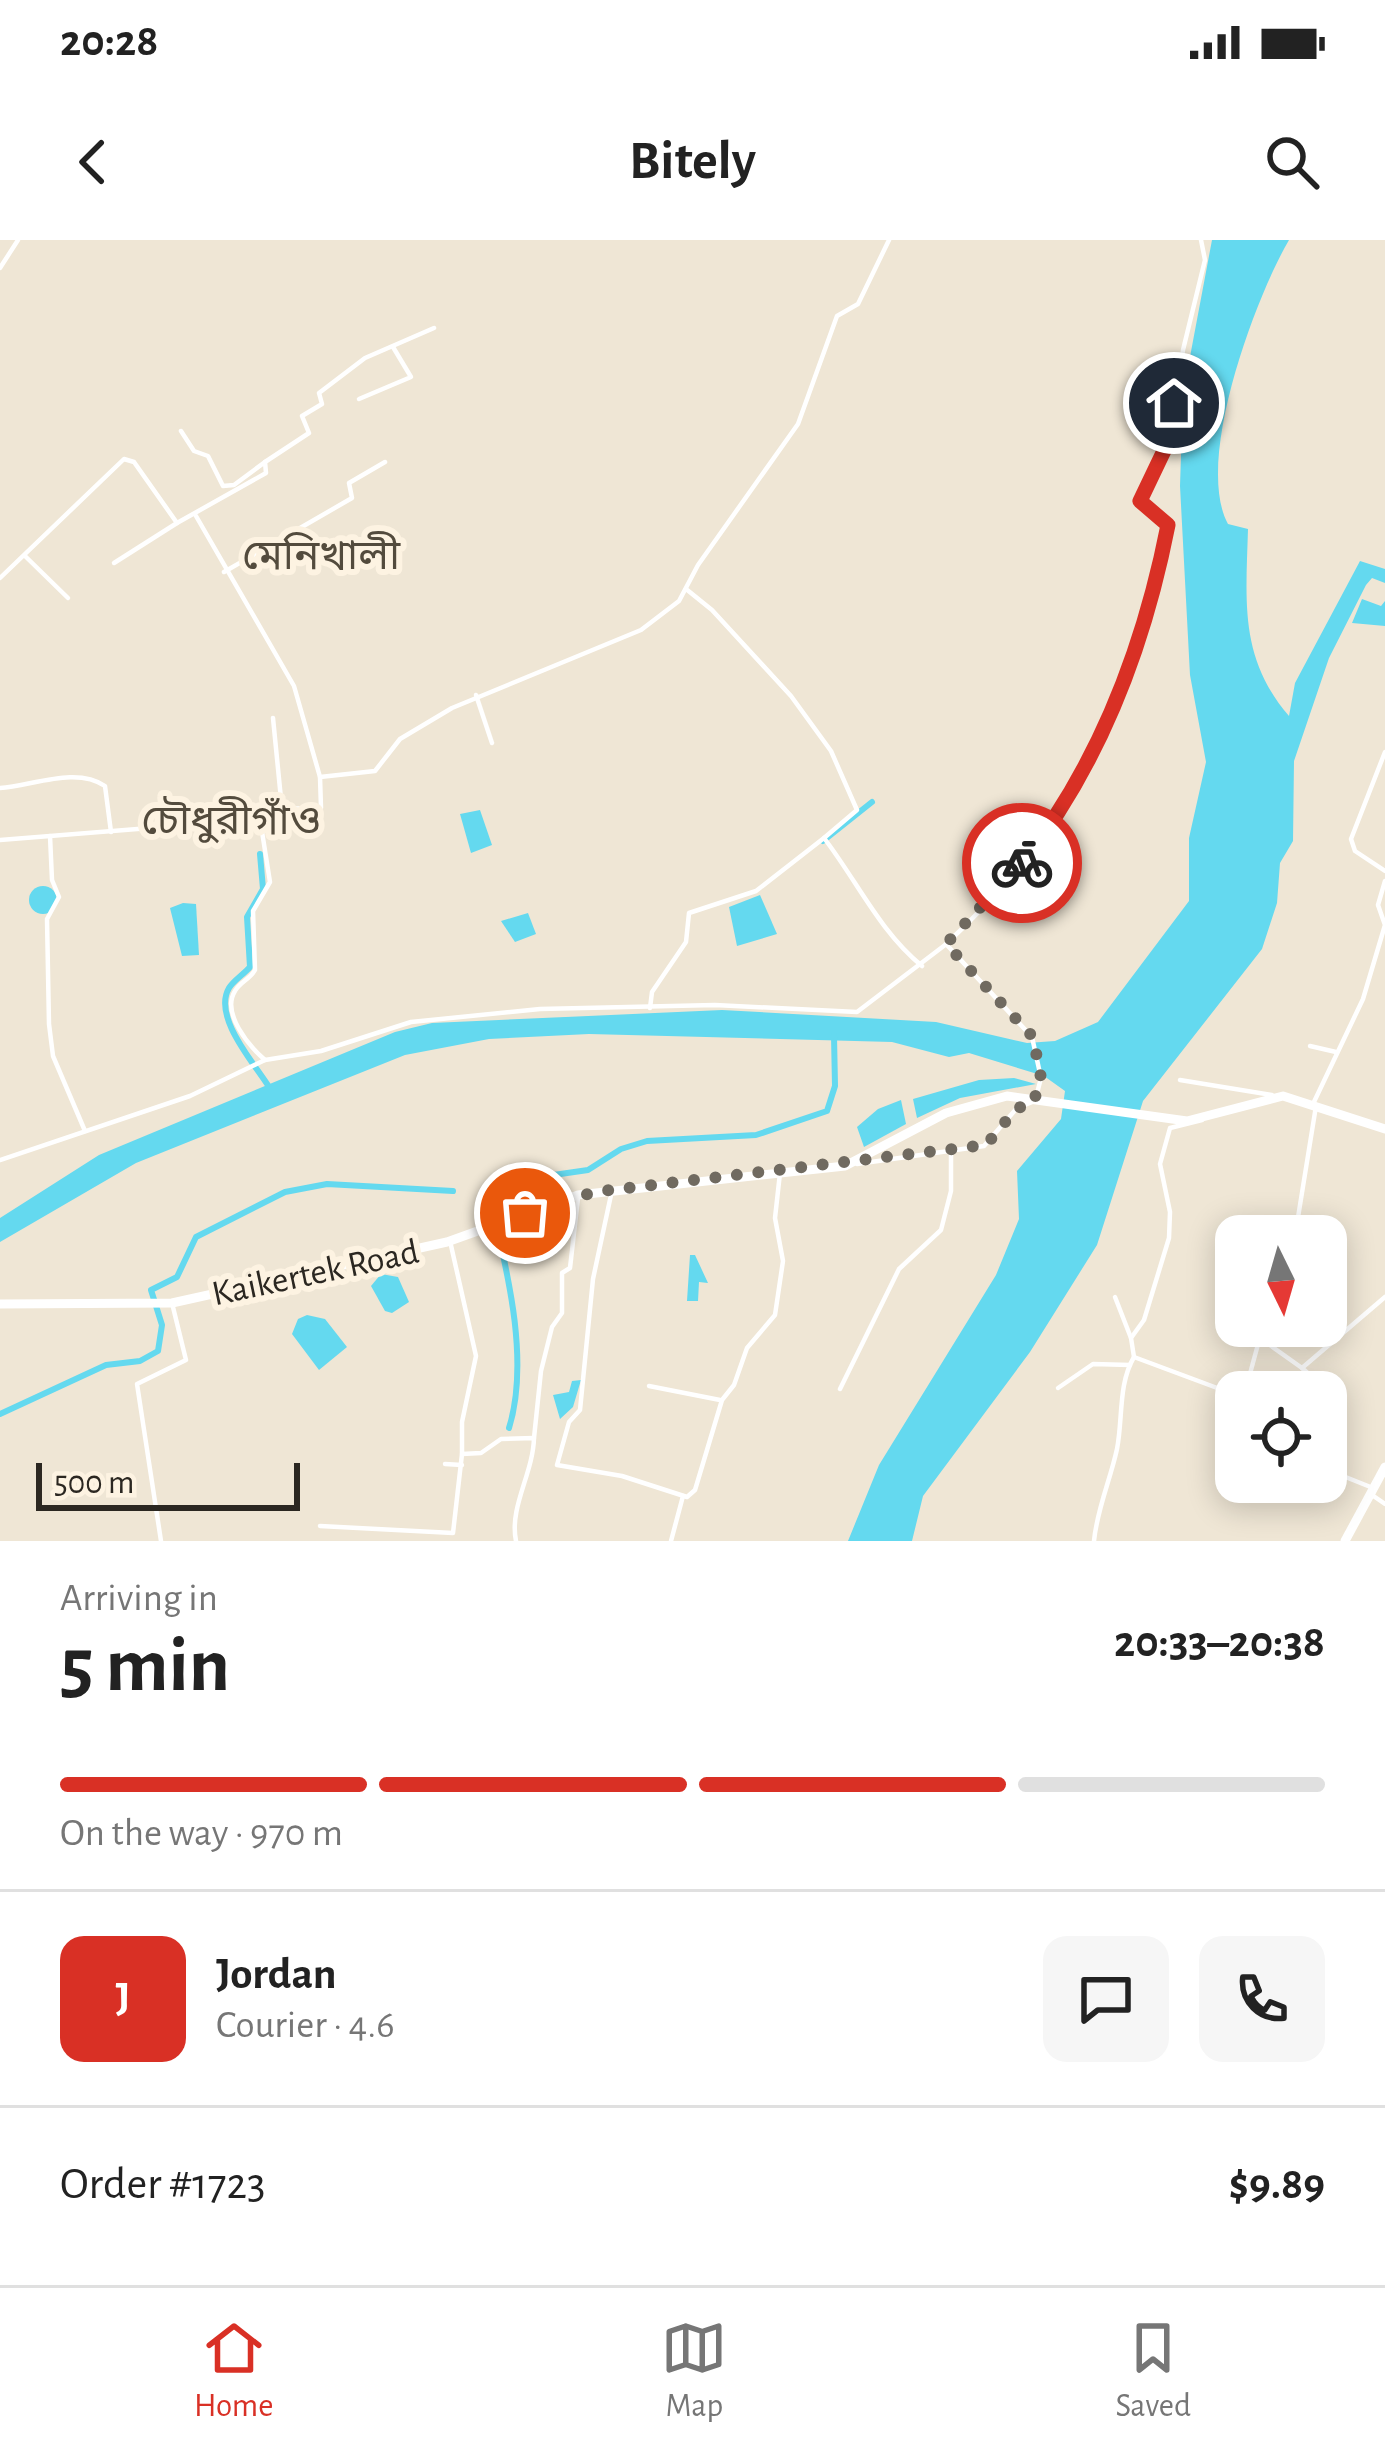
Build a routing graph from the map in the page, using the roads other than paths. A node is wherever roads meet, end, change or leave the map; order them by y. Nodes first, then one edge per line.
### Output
1 (18, 240) edge
2 (890, 240) edge
3 (1202, 240) edge
4 (0, 268) edge
5 (434, 328) dead end
6 (393, 347) junction
7 (359, 399) dead end
8 (181, 431) dead end
9 (265, 462) junction
10 (386, 462) dead end
11 (196, 516) junction
12 (177, 523) junction
13 (25, 556) junction
14 (114, 563) dead end
15 (224, 572) junction
16 (0, 578) edge
17 (686, 589) junction
18 (68, 598) dead end
19 (476, 695) junction
20 (273, 718) dead end
21 (492, 743) dead end
22 (1385, 752) edge
23 (320, 776) junction
24 (0, 788) edge
25 (282, 809) junction
26 (260, 819) junction
27 (111, 832) junction
28 (50, 836) junction
29 (0, 840) edge
30 (826, 841) junction
31 (1385, 871) edge
32 (1385, 881) edge
33 (946, 944) junction
34 (922, 966) junction
35 (650, 1008) junction
36 (1310, 1046) dead end
37 (1336, 1052) junction
38 (263, 1062) junction
39 (1180, 1080) dead end
40 (1272, 1096) junction
41 (1315, 1104) junction
42 (1203, 1119) junction
43 (1385, 1129) edge
44 (85, 1131) junction
45 (951, 1151) junction
46 (0, 1160) edge
47 (845, 1166) junction
48 (781, 1173) junction
49 (612, 1190) junction
50 (578, 1195) junction
51 (1298, 1215) edge
52 (450, 1241) junction
53 (1115, 1297) dead end
54 (1385, 1297) edge
55 (169, 1303) junction
56 (0, 1304) edge
57 (1131, 1338) junction
58 (1273, 1347) edge
59 (1134, 1357) junction
60 (1130, 1365) junction
61 (1303, 1368) junction
62 (1306, 1371) edge
63 (650, 1386) dead end
64 (1215, 1387) edge
65 (1058, 1388) dead end
66 (840, 1389) dead end
67 (722, 1400) junction
68 (534, 1438) junction
69 (462, 1454) junction
70 (446, 1464) dead end
71 (462, 1465) junction
72 (1385, 1467) edge
73 (1347, 1478) edge
74 (1372, 1492) junction
75 (683, 1496) junction
76 (1385, 1504) edge
77 (320, 1526) dead end
78 (161, 1541) edge
79 (516, 1541) edge
80 (671, 1541) edge
81 (1094, 1541) edge
82 (1345, 1541) edge

1 - 4 street
2 - 17 street
3 - 33 street
5 - 6 street
6 - 7 street
6 - 9 street
8 - 9 street
9 - 11 street
10 - 15 street
11 - 12 street
11 - 15 street
12 - 13 street
12 - 14 street
13 - 16 street
13 - 18 street
15 - 23 street
17 - 19 street
17 - 30 street
19 - 21 street
19 - 23 street
20 - 25 street
22 - 31 street
23 - 25 street
24 - 27 street
25 - 26 street
26 - 27 street
26 - 38 street
27 - 28 street
28 - 29 street
28 - 44 street
30 - 34 street
30 - 35 street
32 - 37 street
33 - 34 street
33 - 45 street
34 - 35 street
35 - 38 street
36 - 37 street
37 - 41 street
38 - 44 street
39 - 40 street
40 - 41 main road, Kaikertek Road
40 - 42 main road, Kaikertek Road
41 - 43 main road, Kaikertek Road
41 - 51 street
42 - 47 main road, Kaikertek Road
42 - 57 street
44 - 46 street
45 - 47 street
45 - 66 street
47 - 48 main road, Kaikertek Road
48 - 49 main road, Kaikertek Road
48 - 67 street
49 - 50 main road, Kaikertek Road
49 - 75 street
50 - 52 main road, Kaikertek Road
50 - 68 street
52 - 55 main road, Kaikertek Road
52 - 69 street
53 - 57 street
54 - 61 street
55 - 56 main road, Kaikertek Road
55 - 78 street
57 - 59 street
58 - 61 street
59 - 60 street
59 - 64 street
60 - 65 street
60 - 81 street
61 - 62 street
63 - 67 street
67 - 75 street
68 - 69 street
68 - 79 street
69 - 71 street
70 - 71 street
71 - 77 street
72 - 74 main road
73 - 74 street
74 - 76 street
74 - 82 main road
75 - 80 street

